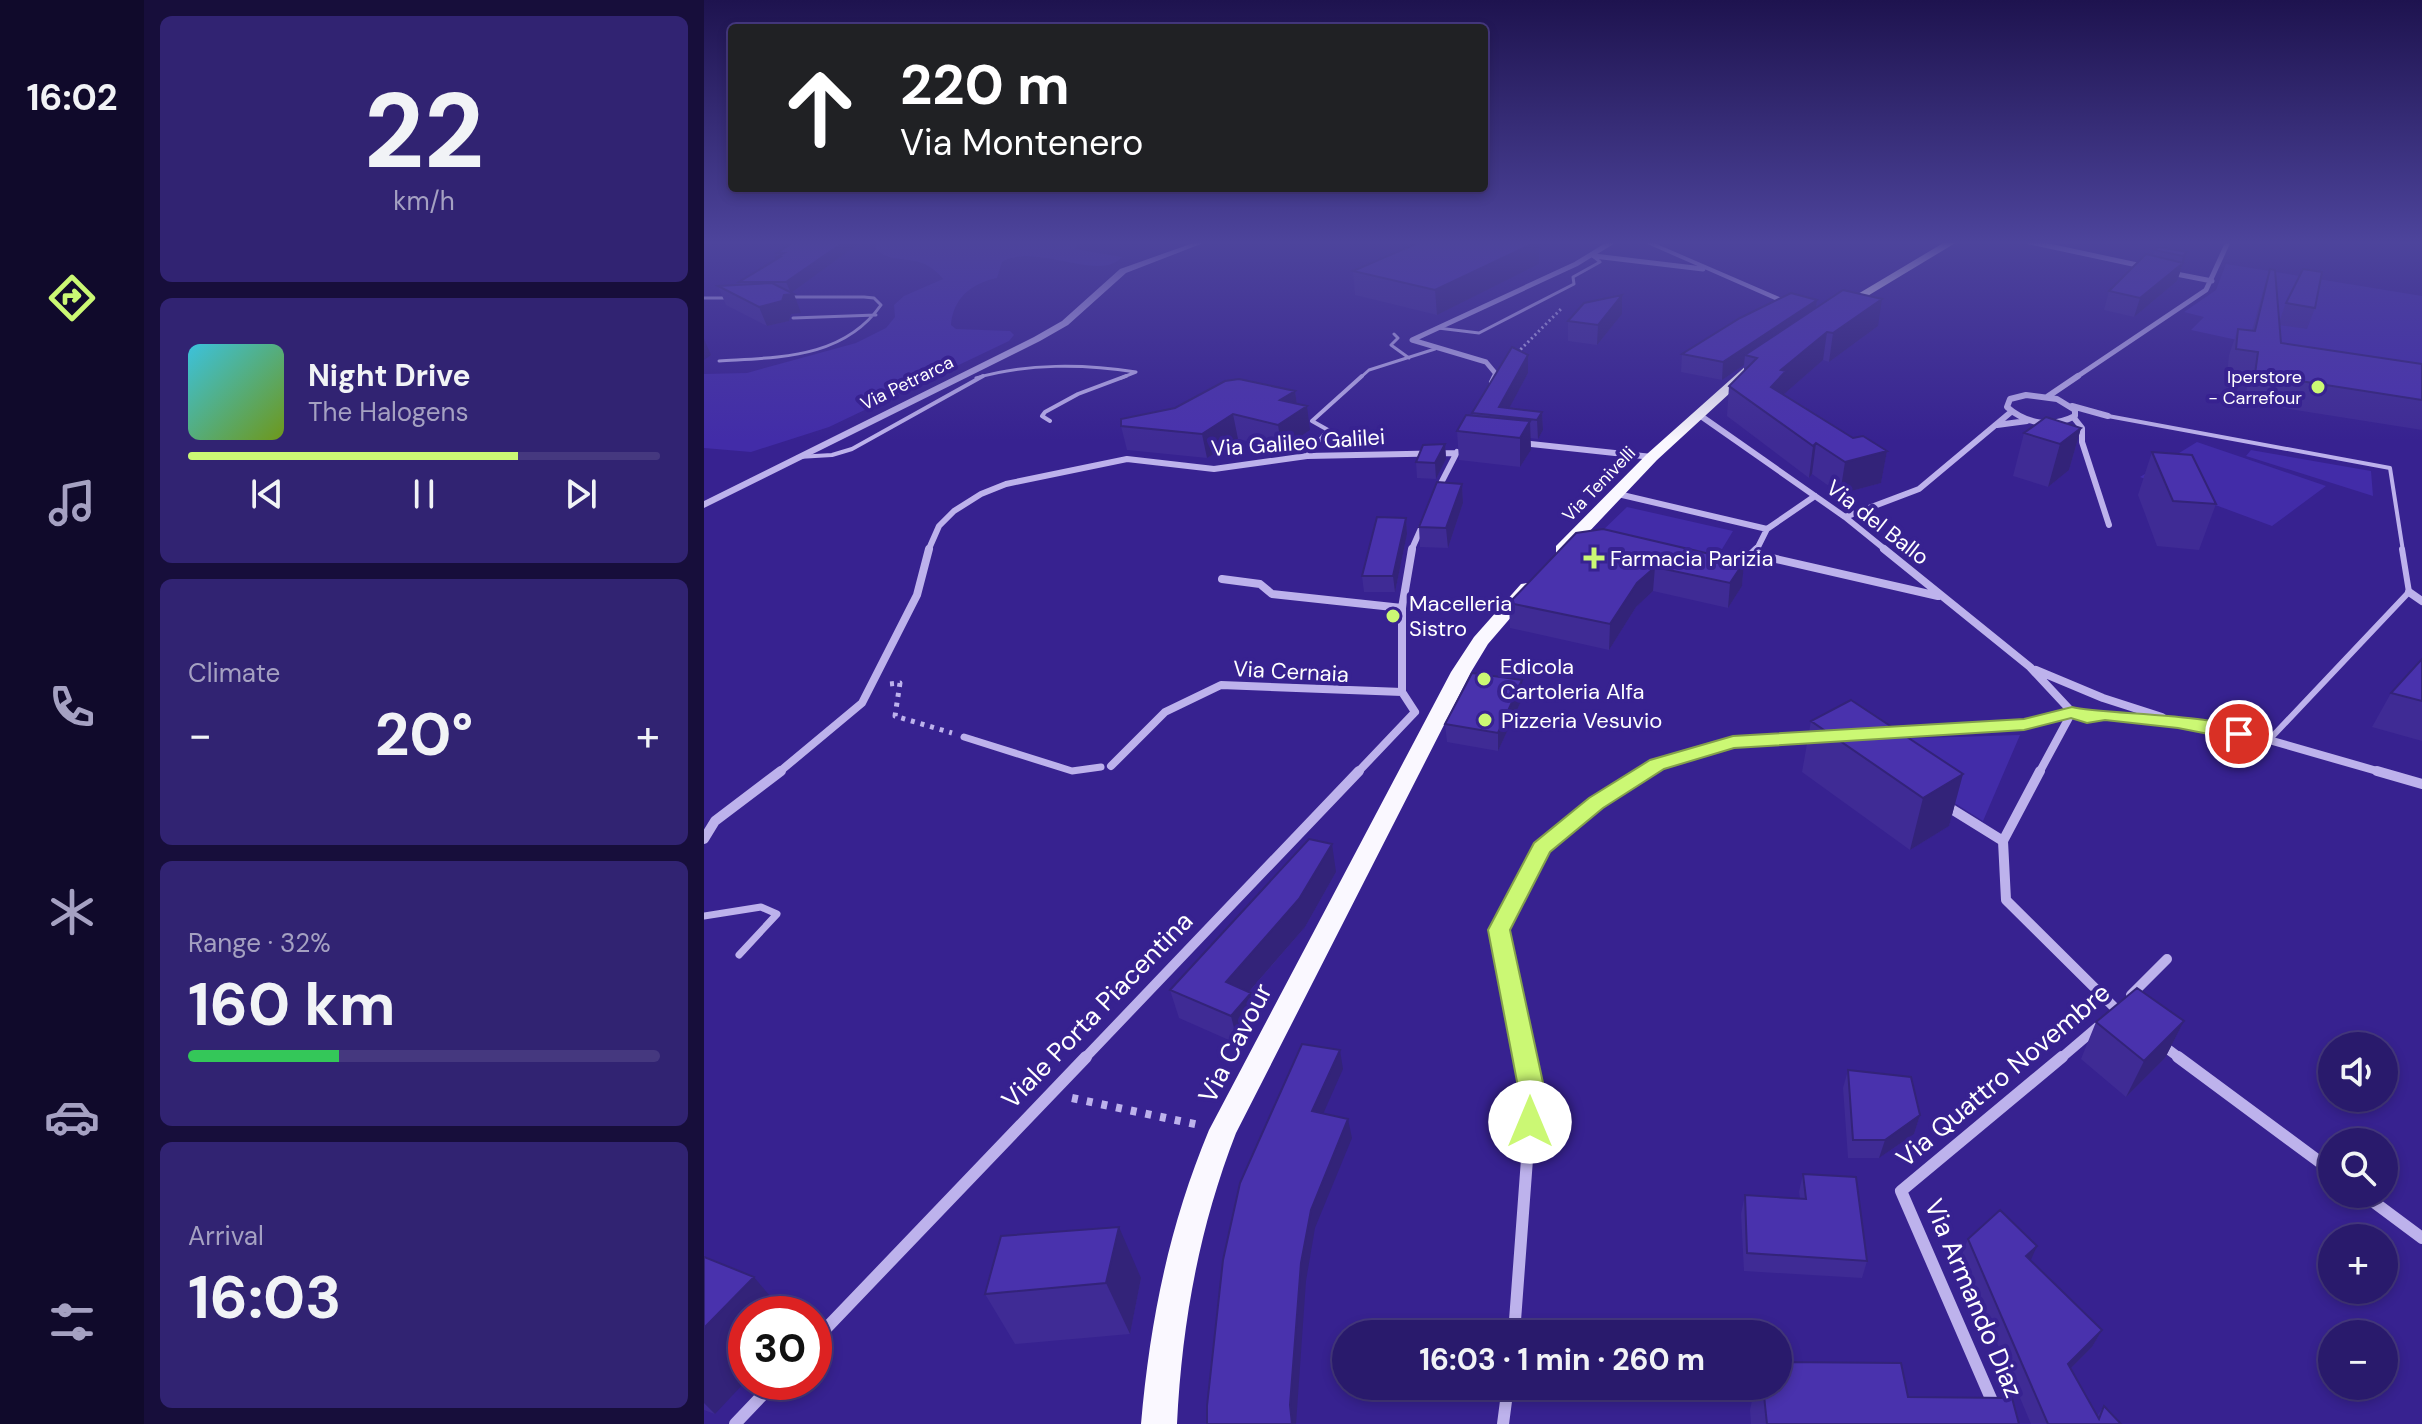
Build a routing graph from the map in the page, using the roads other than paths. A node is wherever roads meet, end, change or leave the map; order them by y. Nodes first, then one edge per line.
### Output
1 (879, 308) edge
2 (1081, 308) edge
3 (1480, 308) edge
4 (1527, 308) edge
5 (1840, 308) edge
6 (2181, 308) edge
7 (876, 315) junction
8 (1829, 315) edge
9 (793, 318) dead end
10 (1438, 328) junction
11 (1394, 334) dead end
12 (1779, 347) edge
13 (1435, 349) junction
14 (1409, 358) junction
15 (719, 361) dead end
16 (1490, 386) edge
17 (2047, 397) junction
18 (2072, 406) junction
19 (2011, 412) junction
20 (1698, 414) junction
21 (2108, 416) junction
22 (2074, 417) junction
23 (2029, 420) junction
24 (1050, 421) dead end
25 (2053, 423) junction
26 (1996, 426) junction
27 (2066, 429) edge
28 (2074, 435) edge
29 (1512, 442) edge
30 (2082, 442) junction
31 (1460, 445) edge
32 (1456, 453) junction
33 (1308, 455) junction
34 (794, 457) junction
35 (1652, 457) junction
36 (1436, 492) edge
37 (1618, 494) junction
38 (1815, 496) junction
39 (704, 505) edge
40 (1845, 517) junction
41 (1425, 518) edge
42 (2109, 525) dead end
43 (1767, 529) junction
44 (1754, 554) junction
45 (1729, 574) edge
46 (1222, 579) dead end
47 (2409, 592) junction
48 (1943, 597) junction
49 (2422, 601) edge
50 (1402, 608) junction
51 (2030, 667) junction
52 (2085, 691) junction
53 (1402, 692) junction
54 (2103, 698) junction
55 (2061, 700) junction
56 (2072, 712) junction
57 (1427, 713) junction
58 (2105, 715) junction
59 (2178, 722) junction
60 (1883, 733) edge
61 (1836, 736) edge
62 (964, 737) road end
63 (2269, 740) junction
64 (1106, 766) joint
65 (2422, 784) edge
66 (1939, 801) edge
67 (704, 839) edge
68 (2003, 841) junction
69 (704, 916) edge
70 (739, 955) dead end
71 (2167, 959) dead end
72 (2116, 1011) junction
73 (2129, 1020) edge
74 (2154, 1039) edge
75 (2318, 1161) edge
76 (1901, 1191) joint
77 (2382, 1208) edge
78 (2422, 1238) edge
79 (1515, 1320) edge
80 (832, 1322) edge
81 (758, 1400) edge
82 (1506, 1400) edge
83 (735, 1424) edge
84 (1159, 1424) edge
85 (1503, 1424) edge
86 (2002, 1424) edge

1 - 7 lane
2 - 34 street, Via Petrarca
3 - 10 street
4 - 10 lane
5 - 8 main road
6 - 17 street
7 - 9 lane
7 - 15 lane
10 - 13 street
11 - 14 lane
12 - 20 main road, Via Tenivelli
13 - 14 lane
13 - 16 street
14 - 33 lane
17 - 18 street
17 - 19 street
18 - 21 street
18 - 22 street
19 - 23 street
19 - 26 street
20 - 35 main road, Via Tenivelli
20 - 38 street, Via del Ballo
21 - 22 street
21 - 47 lane
22 - 25 street
22 - 30 street
23 - 25 street
23 - 26 street
24 - 34 lane
25 - 27 street
26 - 40 street
28 - 30 street
29 - 35 street
30 - 42 street
31 - 32 street
32 - 33 street, Via Galileo Galilei
32 - 36 street
33 - 67 street, Via Galileo Galilei
34 - 39 street, Via Petrarca
35 - 37 main road, Via Tenivelli
37 - 43 street
37 - 57 main road, Via Tenivelli
38 - 40 street, Via del Ballo
38 - 43 street
40 - 48 street, Via del Ballo
41 - 50 street
43 - 44 street
44 - 45 street
44 - 48 street
46 - 50 street
47 - 49 street
47 - 63 lane
48 - 51 street, Via del Ballo
50 - 53 street
51 - 52 street
51 - 55 street
52 - 54 street
52 - 55 street
53 - 57 street
53 - 64 street, Via Cernaia
54 - 58 street
54 - 59 street
55 - 56 street
56 - 58 street
56 - 60 street
56 - 68 street
57 - 80 street, Viale Porta Piacentina
57 - 84 main road, Via Cavour
58 - 59 street
59 - 63 street
61 - 79 street
62 - 64 street
63 - 65 street
66 - 68 street
68 - 72 street
69 - 70 lane
71 - 72 street, Via Quattro Novembre
72 - 73 street
72 - 76 street, Via Quattro Novembre
74 - 75 street
76 - 86 street, Via Armando Diaz
77 - 78 street
81 - 83 street
82 - 85 street

